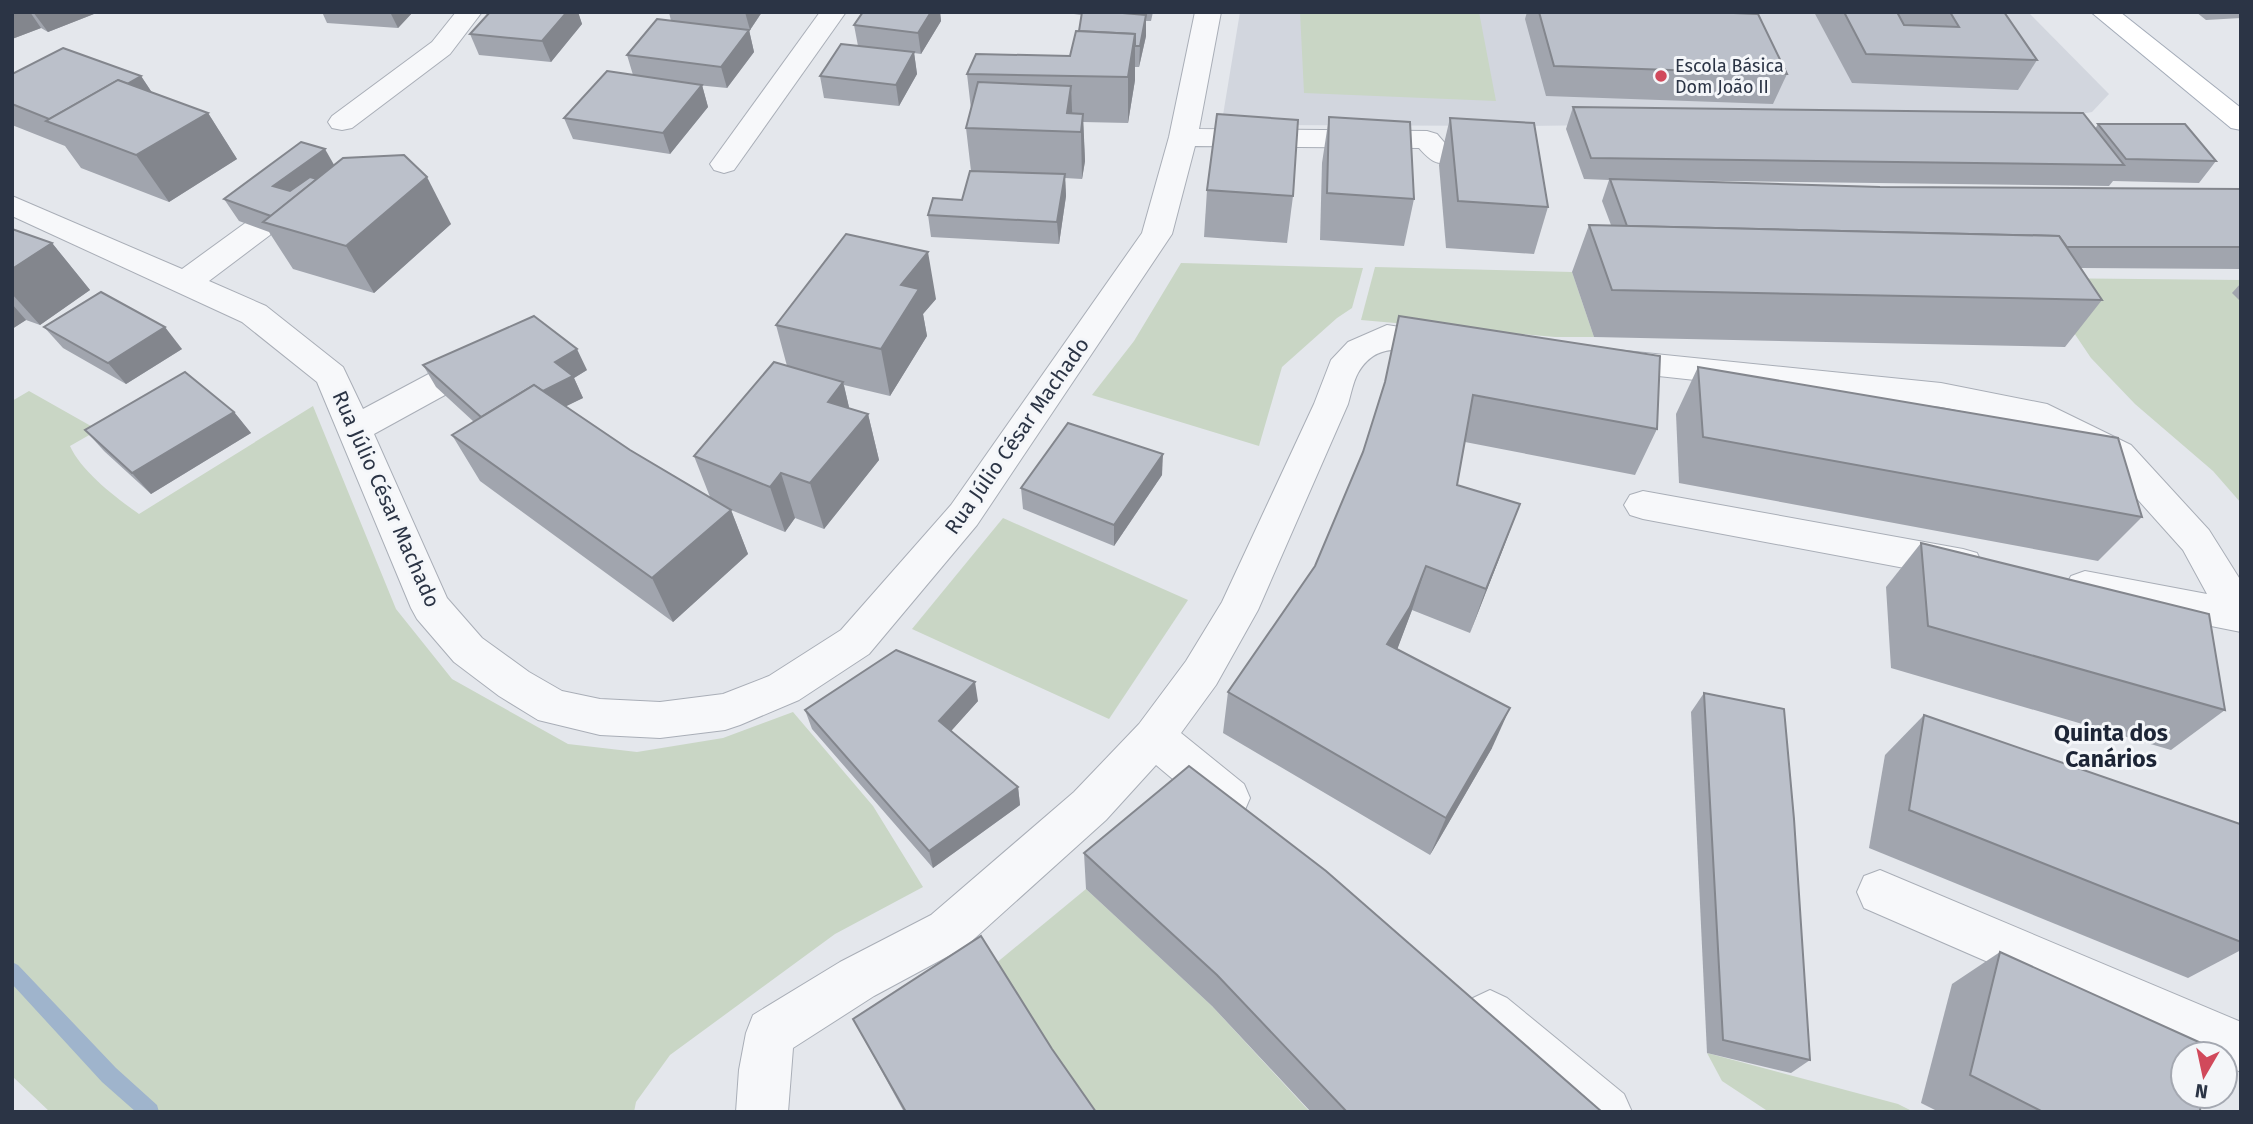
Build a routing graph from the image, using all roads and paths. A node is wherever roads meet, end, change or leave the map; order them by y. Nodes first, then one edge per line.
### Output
1 (469, 12) edge
2 (833, 12) edge
3 (1208, 12) edge
4 (2104, 12) edge
5 (342, 122) dead end
6 (2241, 122) edge
7 (1183, 137) junction
8 (1442, 156) dead end
9 (724, 163) dead end
10 (14, 207) edge
11 (259, 228) edge
12 (185, 283) junction
13 (509, 345) edge
14 (1474, 347) edge
15 (1570, 357) edge
16 (354, 429) junction
17 (1643, 505) dead end
18 (1995, 570) edge
19 (2048, 580) edge
20 (2241, 616) edge
21 (1154, 737) junction
22 (1262, 827) edge
23 (1880, 892) dead end
24 (1455, 987) edge
25 (2241, 1047) edge
26 (762, 1112) edge
27 (1606, 1112) edge

1 - 5 street
2 - 9 street
3 - 7 street, Rua Júlio César Machado
4 - 6 main road
7 - 8 street
7 - 16 street, Rua Júlio César Machado
10 - 12 street, Rua Júlio César Machado
11 - 12 street
12 - 16 street, Rua Júlio César Machado
13 - 16 street
14 - 21 street
15 - 20 street
17 - 18 street
19 - 20 street
21 - 22 street
21 - 26 street
23 - 25 street
24 - 27 street

